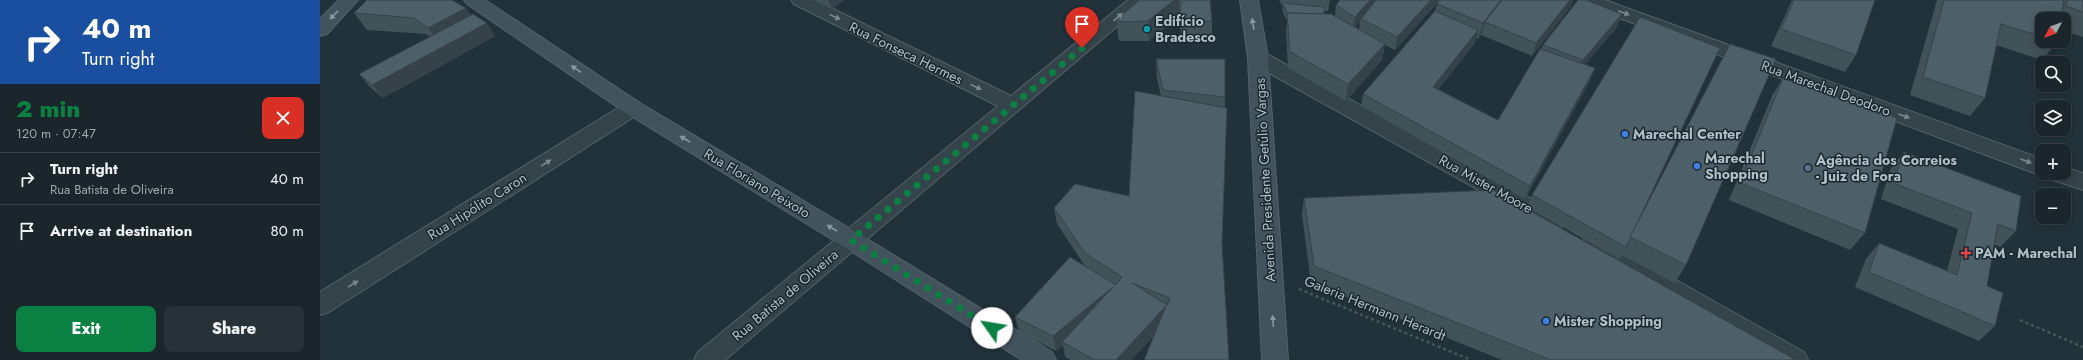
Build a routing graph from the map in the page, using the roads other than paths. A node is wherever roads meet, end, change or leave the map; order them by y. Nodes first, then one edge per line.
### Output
1 (349, 0) edge
2 (473, 0) edge
3 (800, 0) edge
4 (1139, 0) edge
5 (1249, 0) edge
6 (1588, 0) edge
7 (320, 30) edge
8 (1258, 58) junction
9 (1013, 105) junction
10 (633, 108) junction
11 (2035, 164) edge
12 (2071, 178) edge
13 (2083, 182) edge
14 (851, 240) junction
15 (320, 305) edge
16 (708, 360) edge
17 (1043, 360) edge
18 (1276, 360) edge
19 (1795, 360) edge

1 -> 7 street
10 -> 2 street, Rua Floriano Peixoto
3 -> 9 street, Rua Fonseca Hermes
9 -> 4 street, Rua Batista de Oliveira
8 -> 5 street, Avenida Presidente Getúlio Vargas
6 -> 11 street, Rua Marechal Deodoro
18 -> 8 street, Avenida Presidente Getúlio Vargas
8 - 19 street, Rua Mister Moore
9 - 14 street, Rua Batista de Oliveira
14 -> 10 street, Rua Floriano Peixoto
15 -> 10 street, Rua Hipólito Caron
12 - 13 street
14 - 16 street, Rua Batista de Oliveira
14 - 17 street, Rua Floriano Peixoto

